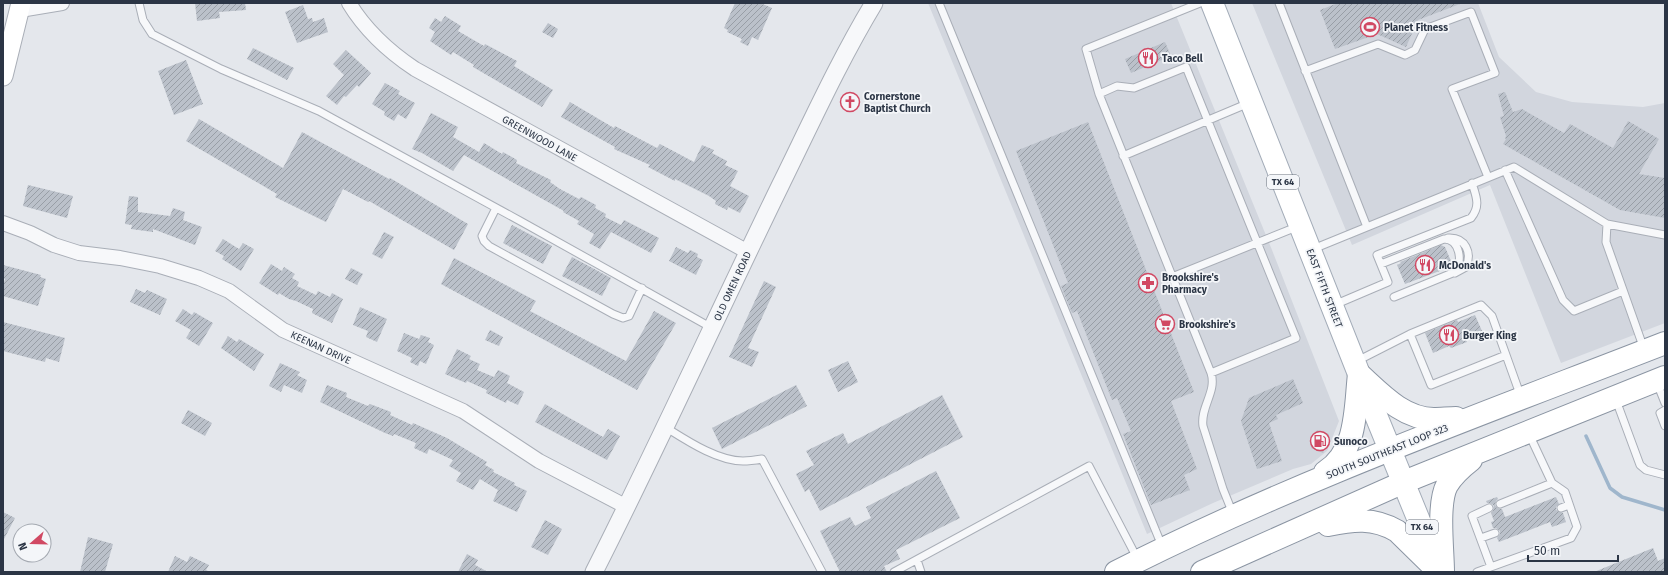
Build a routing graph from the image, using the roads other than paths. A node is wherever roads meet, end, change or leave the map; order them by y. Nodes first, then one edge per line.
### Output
1 (62, 3) edge
2 (139, 3) edge
3 (349, 3) edge
4 (874, 3) edge
5 (939, 3) edge
6 (1200, 3) edge
7 (1212, 3) edge
8 (1279, 3) edge
9 (21, 7) edge
10 (1306, 71) junction
11 (3, 76) edge
12 (1099, 94) junction
13 (1251, 102) junction
14 (1207, 120) junction
15 (1123, 156) junction
16 (1505, 170) junction
17 (1488, 177) junction
18 (1472, 183) junction
19 (496, 208) junction
20 (3, 223) edge
21 (1607, 224) junction
22 (1301, 225) junction
23 (1367, 227) junction
24 (1665, 235) edge
25 (1444, 239) junction
26 (1257, 243) junction
27 (1310, 250) junction
28 (748, 252) junction
29 (1381, 264) junction
30 (1452, 274) junction
31 (1172, 277) junction
32 (642, 288) junction
33 (1624, 291) junction
34 (1394, 297) dead end
35 (1332, 306) junction
36 (712, 328) junction
37 (1410, 334) junction
38 (1665, 343) edge
39 (1645, 351) junction
40 (1506, 355) junction
41 (1357, 368) junction
42 (1211, 373) junction
43 (1661, 379) edge
44 (1521, 397) junction
45 (1615, 398) junction
46 (1665, 403) edge
47 (1665, 410) edge
48 (1473, 416) junction
49 (1665, 426) edge
50 (665, 427) junction
51 (1529, 432) junction
52 (1390, 450) junction
53 (1480, 451) junction
54 (1665, 475) edge
55 (1309, 482) junction
56 (1404, 482) junction
57 (1552, 483) junction
58 (1500, 504) dead end
59 (1569, 505) junction
60 (626, 507) junction
61 (1489, 508) dead end
62 (1561, 508) dead end
63 (1233, 515) junction
64 (1293, 531) junction
65 (1495, 533) dead end
66 (1481, 538) junction
67 (1163, 548) junction
68 (917, 560) junction
69 (1138, 560) junction
70 (1491, 567) junction
71 (594, 572) edge
72 (822, 572) edge
73 (894, 572) edge
74 (921, 572) edge
75 (1116, 572) edge
76 (1202, 572) edge
77 (1441, 572) edge
78 (1477, 572) edge

1 - 9 street
2 - 19 lane
3 - 28 street, GREENWOOD LANE
4 - 28 street, OLD OMEN ROAD
5 - 67 lane
6 - 12 lane
7 - 13 main road, EAST FIFTH STREET / TX 64
8 - 10 lane
9 - 11 main road
10 - 17 lane
10 - 23 lane
12 - 14 lane
12 - 15 lane
13 - 14 lane
13 - 22 main road, EAST FIFTH STREET / TX 64
14 - 15 lane
14 - 26 lane
15 - 31 lane
16 - 17 lane
16 - 21 lane
16 - 33 lane
17 - 18 lane
18 - 23 lane
18 - 29 lane
19 - 32 lane
19 - 32 lane
20 - 60 street, KEENAN DRIVE
21 - 24 lane
21 - 33 lane
22 - 26 lane
22 - 27 main road, EAST FIFTH STREET / TX 64
23 - 27 lane
25 - 29 lane
25 - 30 lane
25 - 30 lane
26 - 31 lane
26 - 42 lane
27 - 35 main road, EAST FIFTH STREET / TX 64
28 - 36 street, OLD OMEN ROAD
29 - 35 lane
30 - 34 lane
31 - 42 lane
32 - 36 lane
33 - 39 lane
35 - 41 main road, EAST FIFTH STREET / TX 64
36 - 50 street, OLD OMEN ROAD
37 - 40 lane
37 - 40 lane
37 - 41 lane
38 - 39 main road, SOUTH SOUTHEAST LOOP 323
39 - 44 main road, SOUTH SOUTHEAST LOOP 323
40 - 44 lane
41 - 48 main road
41 - 52 main road, EAST FIFTH STREET / TX 64
41 - 55 main road
42 - 63 lane
43 - 45 main road
43 - 46 lane
44 - 48 main road, SOUTH SOUTHEAST LOOP 323
45 - 51 main road
45 - 54 lane
47 - 49 lane
48 - 52 main road, SOUTH SOUTHEAST LOOP 323
50 - 60 street, OLD OMEN ROAD
50 - 72 lane
51 - 53 main road
51 - 57 lane
52 - 55 main road, SOUTH SOUTHEAST LOOP 323
52 - 56 main road, EAST FIFTH STREET / TX 64
53 - 56 main road
53 - 77 main road
55 - 63 main road, SOUTH SOUTHEAST LOOP 323
56 - 64 main road
56 - 77 main road, EAST FIFTH STREET / TX 64
57 - 58 lane
57 - 59 lane
59 - 62 lane
59 - 70 lane
60 - 71 street, OLD OMEN ROAD
61 - 66 lane
63 - 67 main road, SOUTH SOUTHEAST LOOP 323
64 - 76 main road
64 - 77 main road
65 - 66 lane
66 - 70 lane
67 - 69 main road, SOUTH SOUTHEAST LOOP 323
68 - 69 lane
68 - 73 lane
68 - 74 lane
69 - 75 main road, SOUTH SOUTHEAST LOOP 323
70 - 78 lane

